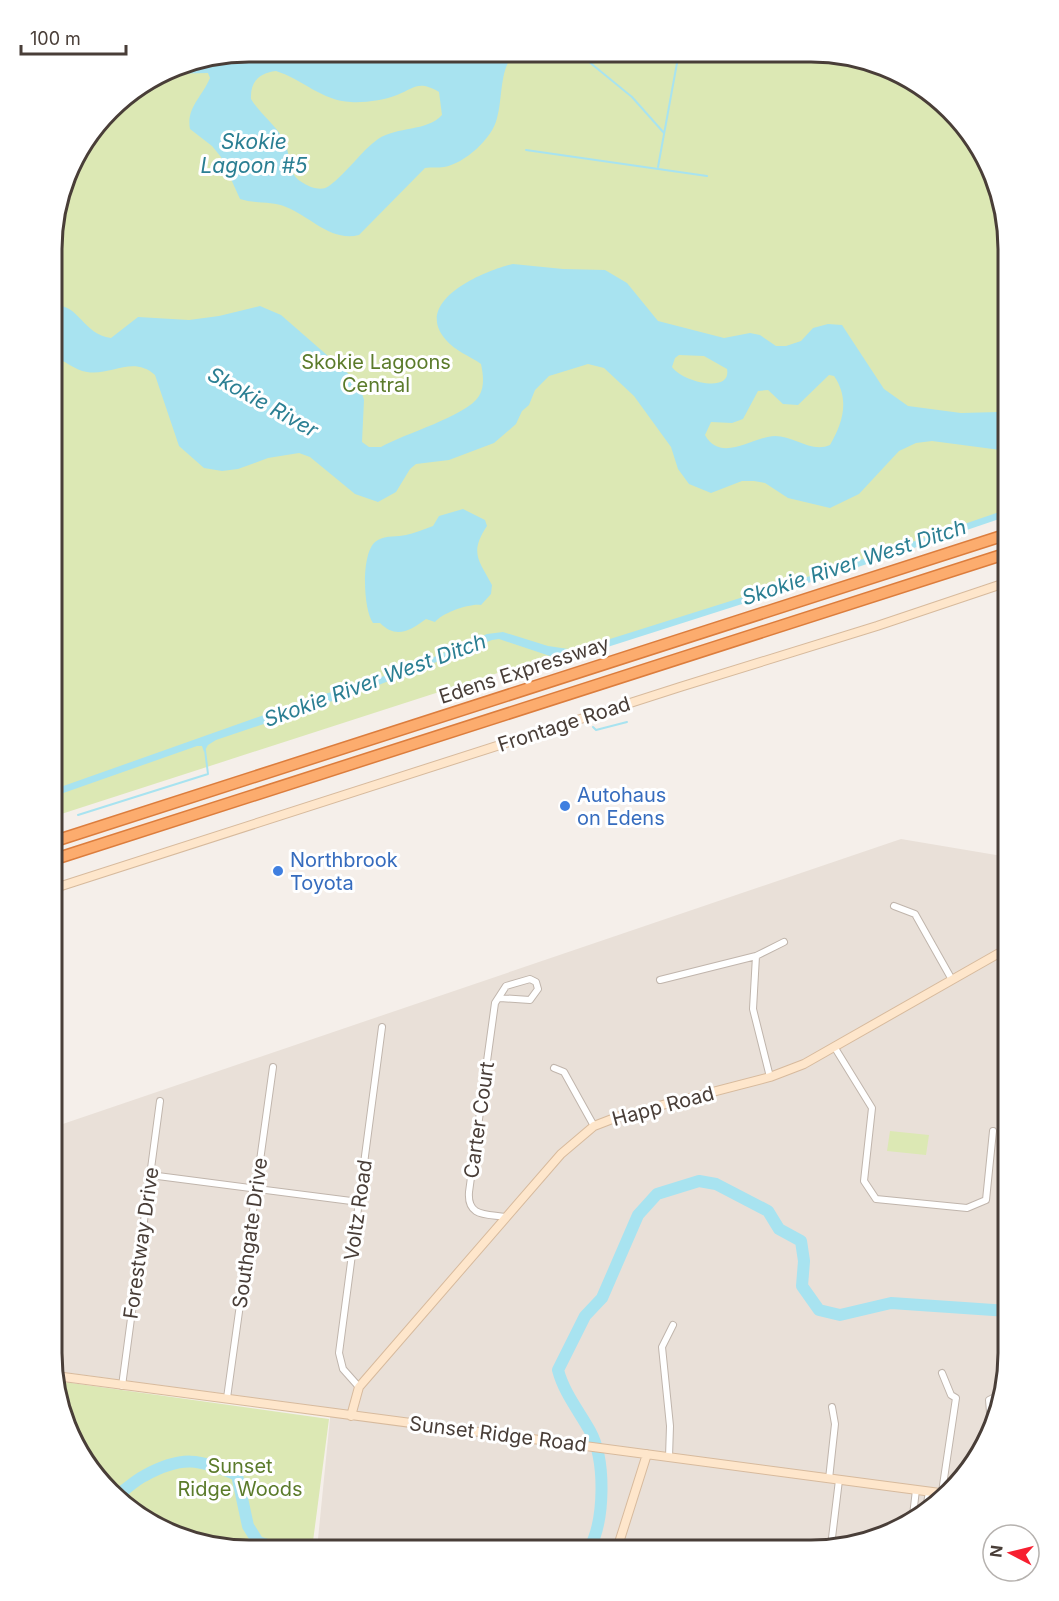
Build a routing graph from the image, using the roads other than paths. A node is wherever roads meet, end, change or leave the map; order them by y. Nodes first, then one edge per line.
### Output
1 (998, 537) edge
2 (998, 556) edge
3 (998, 585) edge
4 (62, 839) edge
5 (62, 857) edge
6 (62, 886) edge
7 (894, 906) dead end
8 (784, 942) dead end
9 (997, 954) edge
10 (756, 956) junction
11 (951, 978) junction
12 (660, 980) dead end
13 (500, 998) junction
14 (382, 1027) dead end
15 (835, 1048) junction
16 (273, 1067) dead end
17 (554, 1068) dead end
18 (770, 1077) junction
19 (160, 1101) dead end
20 (594, 1126) junction
21 (993, 1131) dead end
22 (150, 1175) junction
23 (256, 1189) junction
24 (359, 1202) junction
25 (505, 1217) junction
26 (673, 1325) dead end
27 (942, 1372) dead end
28 (63, 1377) edge
29 (122, 1386) junction
30 (359, 1387) junction
31 (227, 1398) junction
32 (832, 1407) dead end
33 (351, 1416) junction
34 (647, 1454) junction
35 (669, 1457) junction
36 (829, 1479) junction
37 (839, 1480) junction
38 (942, 1486) edge
39 (916, 1490) junction
40 (929, 1492) junction
41 (935, 1492) edge
42 (928, 1498) edge
43 (913, 1508) edge
44 (832, 1538) edge
45 (620, 1540) edge

1 - 4 highway, Edens Expressway
2 - 5 highway, Edens Expressway
3 - 6 street, Frontage Road
7 - 11 street
8 - 10 street
9 - 11 street, Happ Road
10 - 12 street
10 - 18 street
11 - 15 street, Happ Road
13 - 13 street
13 - 25 street, Carter Court
14 - 24 street, Voltz Road
15 - 18 street, Happ Road
15 - 21 street
16 - 23 street, Southgate Drive
17 - 20 street
18 - 20 street, Happ Road
19 - 22 street, Forestway Drive
20 - 25 street, Happ Road
22 - 23 street
22 - 29 street, Forestway Drive
23 - 24 street
23 - 31 street, Southgate Drive
24 - 30 street, Voltz Road
25 - 30 street, Happ Road
26 - 35 street
27 - 38 street
28 - 29 street, Sunset Ridge Road
29 - 31 street, Sunset Ridge Road
30 - 33 street, Happ Road
31 - 33 street, Sunset Ridge Road
32 - 36 street
33 - 34 street, Sunset Ridge Road
34 - 35 street, Sunset Ridge Road
34 - 45 street
35 - 36 street, Sunset Ridge Road
36 - 37 street, Sunset Ridge Road
37 - 39 street, Sunset Ridge Road
37 - 44 street
39 - 40 street, Sunset Ridge Road
39 - 43 street
40 - 41 street, Sunset Ridge Road
40 - 42 street

